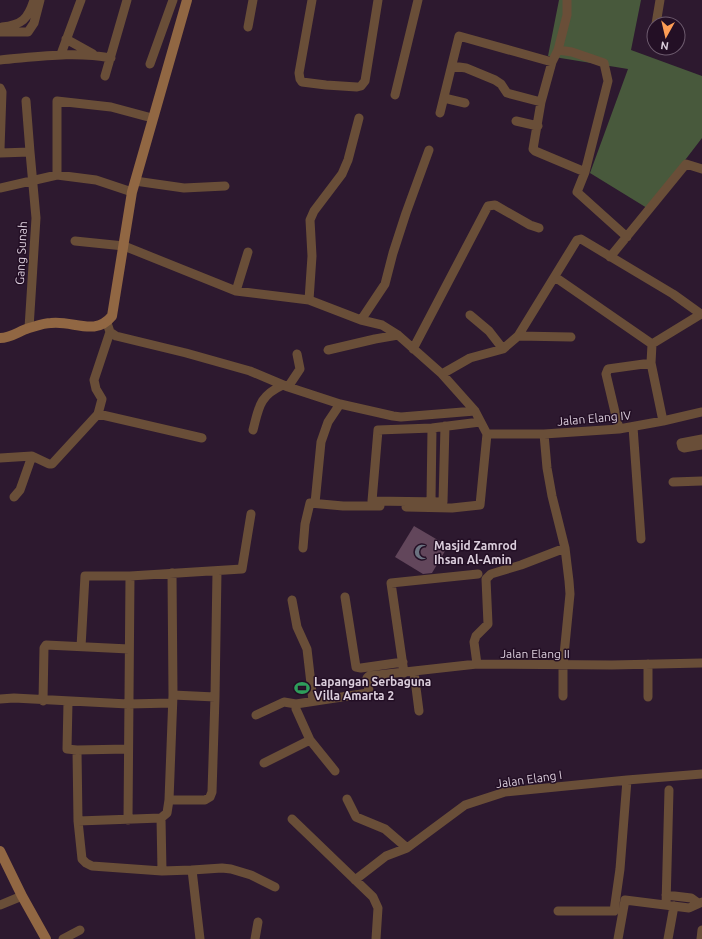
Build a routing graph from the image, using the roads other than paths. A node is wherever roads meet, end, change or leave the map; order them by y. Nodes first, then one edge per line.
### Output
1 (34, 0) edge
2 (40, 0) edge
3 (81, 0) edge
4 (128, 0) edge
5 (173, 0) edge
6 (187, 0) edge
7 (252, 0) edge
8 (312, 0) edge
9 (378, 0) edge
10 (418, 0) edge
11 (567, 0) edge
12 (660, 0) edge
13 (657, 16) edge
14 (248, 27) dead end
15 (0, 28) edge
16 (0, 32) edge
17 (66, 39) junction
18 (558, 50) junction
19 (61, 54) junction
20 (96, 55) junction
21 (111, 58) junction
22 (0, 60) edge
23 (552, 62) junction
24 (150, 64) dead end
25 (452, 66) junction
26 (105, 76) dead end
27 (0, 88) edge
28 (395, 95) dead end
29 (444, 98) junction
30 (26, 101) dead end
31 (541, 102) junction
32 (465, 103) dead end
33 (440, 113) dead end
34 (152, 118) junction
35 (358, 118) dead end
36 (516, 121) dead end
37 (538, 126) junction
38 (0, 149) edge
39 (429, 150) dead end
40 (30, 152) junction
41 (0, 153) edge
42 (702, 169) edge
43 (585, 172) junction
44 (57, 175) junction
45 (32, 180) junction
46 (135, 181) junction
47 (225, 186) dead end
48 (0, 188) edge
49 (132, 192) junction
50 (539, 228) dead end
51 (627, 237) junction
52 (75, 241) dead end
53 (124, 246) junction
54 (248, 252) dead end
55 (610, 257) junction
56 (555, 277) junction
57 (236, 291) junction
58 (309, 300) junction
59 (470, 315) dead end
60 (362, 320) junction
61 (29, 328) junction
62 (108, 328) junction
63 (398, 335) junction
64 (518, 336) junction
65 (571, 337) dead end
66 (0, 338) edge
67 (652, 344) junction
68 (413, 349) junction
69 (503, 349) junction
70 (328, 350) dead end
71 (297, 354) dead end
72 (651, 363) junction
73 (442, 374) junction
74 (285, 386) junction
75 (340, 404) junction
76 (475, 411) junction
77 (702, 412) edge
78 (98, 414) junction
79 (663, 421) junction
80 (480, 422) junction
81 (445, 426) junction
82 (632, 427) junction
83 (432, 428) junction
84 (619, 429) junction
85 (253, 430) dead end
86 (487, 434) junction
87 (544, 434) junction
88 (202, 438) dead end
89 (702, 439) edge
90 (702, 445) edge
91 (32, 456) junction
92 (0, 458) edge
93 (702, 481) edge
94 (673, 482) dead end
95 (14, 497) dead end
96 (431, 501) junction
97 (315, 503) junction
98 (251, 514) dead end
99 (641, 539) dead end
100 (303, 548) dead end
101 (565, 548) junction
102 (217, 571) junction
103 (172, 573) junction
104 (478, 574) dead end
105 (130, 576) junction
106 (345, 597) dead end
107 (292, 600) dead end
108 (81, 647) junction
109 (129, 649) junction
110 (403, 662) junction
111 (702, 663) edge
112 (477, 664) junction
113 (648, 664) junction
114 (563, 668) junction
115 (530, 671) dead end
116 (414, 672) junction
117 (404, 673) junction
118 (563, 696) dead end
119 (215, 697) junction
120 (648, 697) dead end
121 (0, 699) edge
122 (172, 699) junction
123 (43, 701) junction
124 (312, 701) junction
125 (68, 702) junction
126 (128, 704) junction
127 (296, 704) junction
128 (419, 711) dead end
129 (256, 715) dead end
130 (310, 740) junction
131 (77, 750) junction
132 (128, 750) junction
133 (264, 763) dead end
134 (335, 771) dead end
135 (702, 774) edge
136 (627, 780) junction
137 (669, 790) dead end
138 (347, 799) dead end
139 (169, 800) junction
140 (161, 818) junction
141 (292, 819) dead end
142 (128, 820) junction
143 (78, 821) junction
144 (407, 848) junction
145 (0, 851) edge
146 (4, 865) edge
147 (162, 870) junction
148 (192, 870) junction
149 (356, 880) junction
150 (275, 887) dead end
151 (666, 895) junction
152 (22, 896) junction
153 (700, 903) edge
154 (0, 905) edge
155 (670, 905) junction
156 (558, 911) dead end
157 (258, 922) dead end
158 (80, 930) dead end
159 (702, 930) edge
160 (46, 939) edge
161 (63, 939) edge
162 (200, 939) edge
163 (255, 939) edge
164 (376, 939) edge
165 (618, 939) edge
166 (668, 939) edge
167 (701, 939) edge

1 - 15 street
2 - 16 street
3 - 17 street
4 - 21 street
5 - 24 street
6 - 34 street
7 - 14 street
8 - 9 street
10 - 28 street
11 - 18 street
12 - 13 street
17 - 19 street
17 - 20 street
18 - 23 street
18 - 43 street
19 - 20 street
19 - 22 street
20 - 21 street
21 - 26 street
23 - 25 street
23 - 31 street
25 - 29 street
25 - 31 street
27 - 38 street
29 - 32 street
29 - 33 street
30 - 40 street, Gang Sunah
31 - 37 street
34 - 44 street
34 - 46 street
35 - 58 street
36 - 37 street
37 - 43 street
39 - 60 street
40 - 41 street
40 - 45 street, Gang Sunah
42 - 51 street
43 - 51 street
44 - 45 street
44 - 49 street
45 - 48 street
45 - 61 street, Gang Sunah
46 - 47 street
46 - 49 street
49 - 53 street
50 - 68 street
51 - 55 street
52 - 53 street
53 - 57 street
53 - 62 street
54 - 57 street
55 - 56 street
55 - 67 street
56 - 64 street
56 - 67 street
57 - 58 street
58 - 60 street
59 - 69 street
60 - 63 street
61 - 62 street
61 - 66 street
62 - 74 street
62 - 78 street
63 - 68 street
63 - 70 street
64 - 65 street
64 - 69 street
67 - 72 street
68 - 73 street
69 - 73 street
71 - 74 street
72 - 79 street
72 - 84 street
73 - 76 street
74 - 75 street
74 - 85 street
75 - 76 street
75 - 97 street
76 - 80 street
77 - 79 street, Jalan Elang IV
78 - 88 street
78 - 91 street
79 - 82 street, Jalan Elang IV
80 - 81 street
80 - 86 street
81 - 83 street
81 - 96 street
82 - 84 street, Jalan Elang IV
82 - 99 street
83 - 96 street
83 - 96 street
84 - 87 street, Jalan Elang IV
86 - 87 street, Jalan Elang IV
86 - 97 street
87 - 101 street
89 - 90 street
91 - 92 street
91 - 95 street
93 - 94 street
97 - 100 street
98 - 102 street
101 - 112 street
101 - 114 street
102 - 103 street
102 - 119 street
103 - 105 street
103 - 122 street
104 - 110 street
105 - 108 street
105 - 109 street
106 - 110 street
107 - 124 street
108 - 109 street
108 - 123 street
109 - 126 street
110 - 117 street
111 - 113 street, Jalan Elang II
112 - 114 street, Jalan Elang II
112 - 116 street, Jalan Elang II
113 - 114 street, Jalan Elang II
113 - 120 street
114 - 115 street
114 - 118 street
116 - 117 street, Jalan Elang II
116 - 128 street
117 - 124 street, Jalan Elang II
119 - 122 street
119 - 139 street
121 - 123 street
122 - 126 street
122 - 139 street
123 - 125 street
124 - 127 street
125 - 126 street
125 - 131 street
126 - 132 street
127 - 129 street
127 - 130 street
130 - 133 street
130 - 134 street
131 - 132 street
131 - 143 street
132 - 142 street
135 - 136 street, Jalan Elang I
136 - 144 street, Jalan Elang I
136 - 156 street
137 - 151 street
138 - 144 street
139 - 140 street
140 - 142 street
140 - 147 street
141 - 149 street
142 - 143 street
143 - 147 street
144 - 149 street, Jalan Elang I
145 - 146 street
146 - 152 street
147 - 148 street
148 - 150 street
148 - 162 street
149 - 164 street
151 - 153 street
151 - 155 street
152 - 154 street
152 - 160 street
153 - 155 street
155 - 165 street
155 - 166 street
157 - 163 street
158 - 161 street
159 - 167 street

